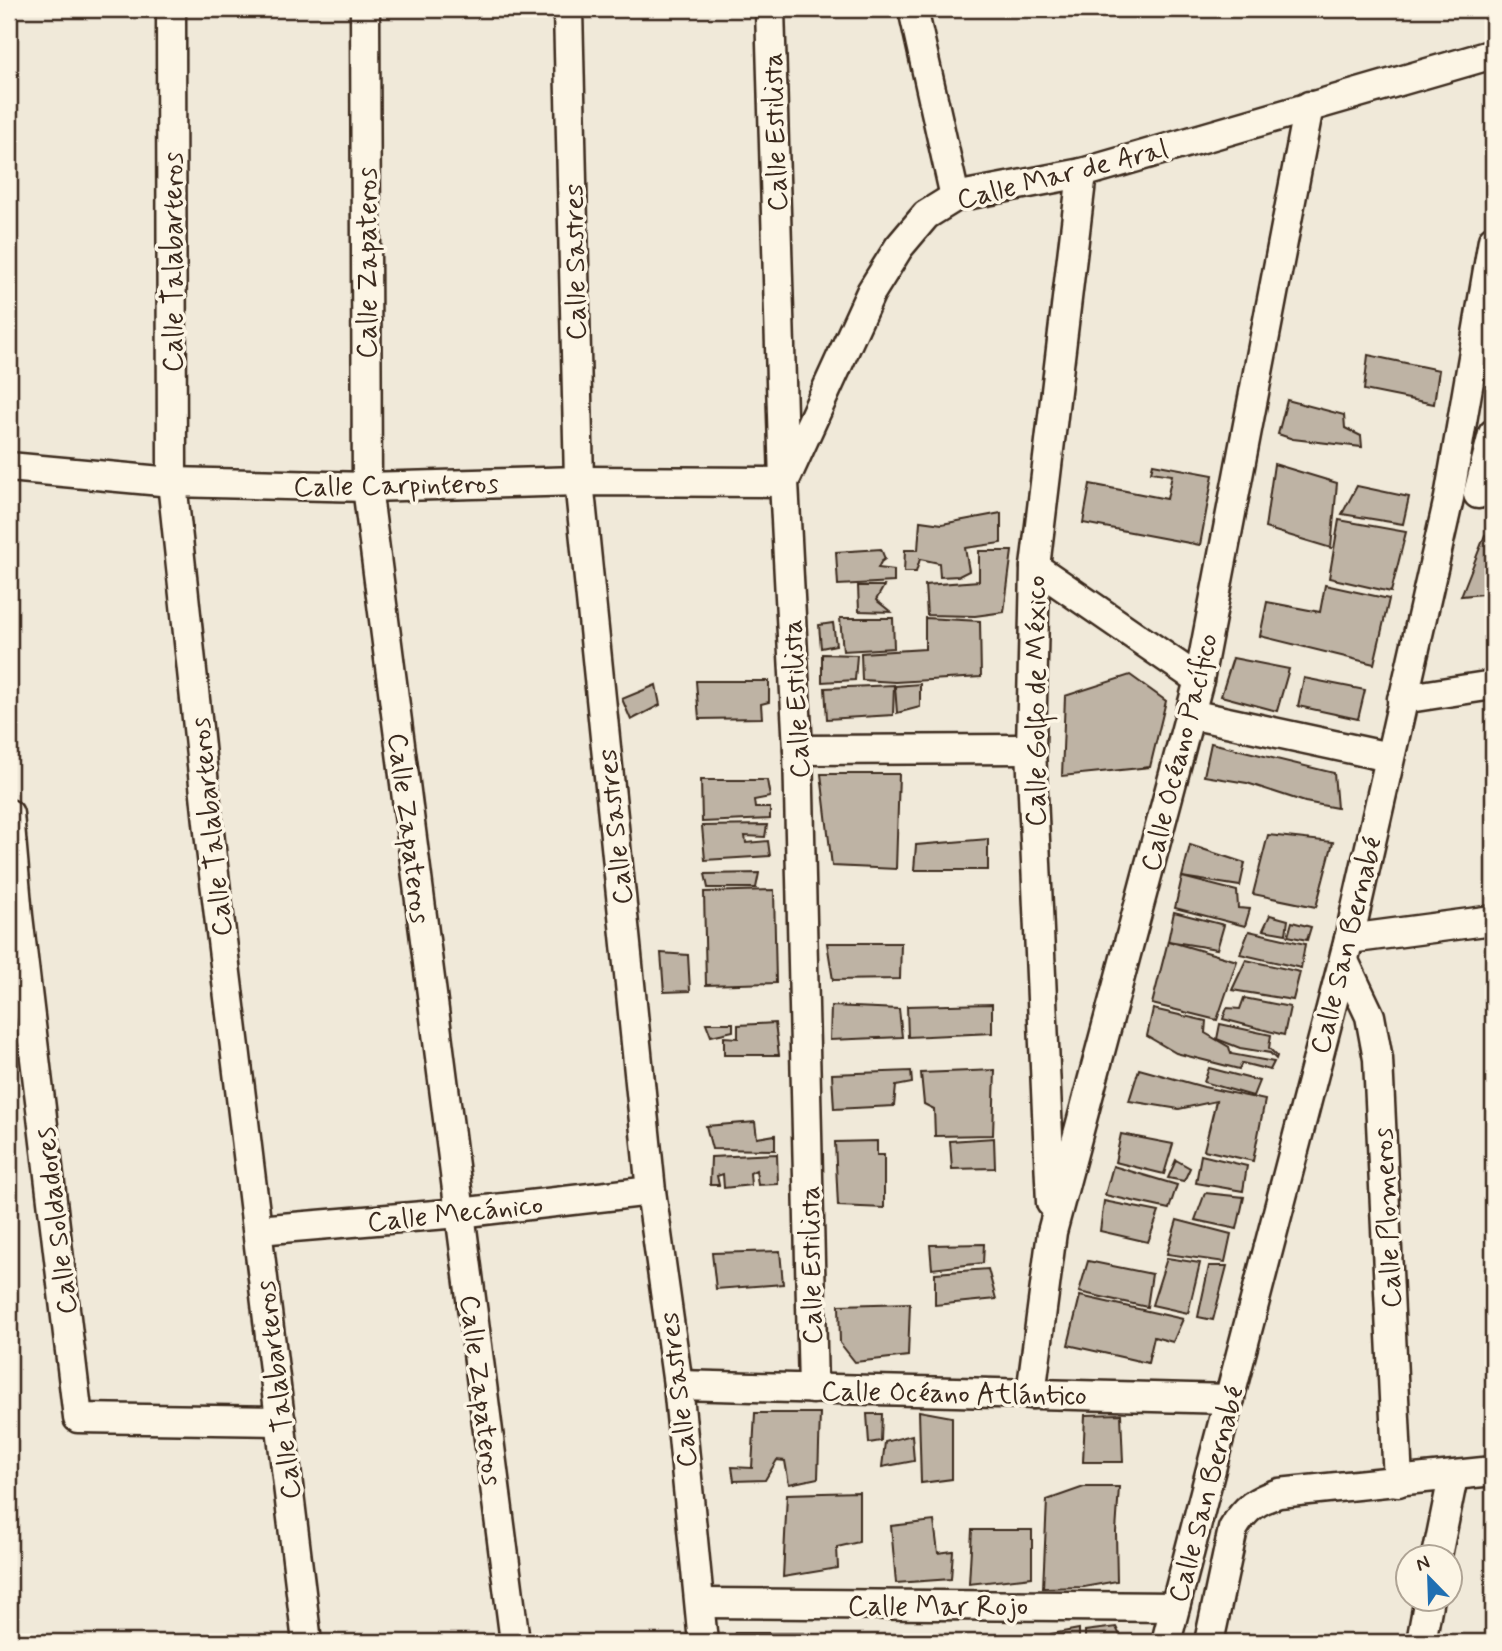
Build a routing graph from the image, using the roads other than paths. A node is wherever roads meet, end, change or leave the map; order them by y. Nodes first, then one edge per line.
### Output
1 (171, 9) edge
2 (365, 9) edge
3 (568, 9) edge
4 (770, 9) edge
5 (913, 9) edge
6 (1493, 54) edge
7 (1309, 106) junction
8 (1082, 173) junction
9 (955, 197) junction
10 (1493, 240) edge
11 (1492, 442) edge
12 (1459, 448) junction
13 (9, 467) edge
14 (579, 481) junction
15 (172, 482) junction
16 (784, 482) junction
17 (367, 487) junction
18 (1486, 492) edge
19 (1449, 498) junction
20 (1035, 567) junction
21 (1199, 680) junction
22 (1493, 685) edge
23 (1402, 699) junction
24 (1190, 714) junction
25 (1031, 749) junction
26 (799, 750) junction
27 (1390, 757) junction
28 (9, 814) edge
29 (14, 916) edge
30 (1493, 920) edge
31 (1346, 950) junction
32 (651, 1191) junction
33 (458, 1213) junction
34 (258, 1230) junction
35 (1052, 1232) junction
36 (678, 1385) junction
37 (813, 1389) junction
38 (1031, 1394) junction
39 (1230, 1399) junction
40 (281, 1421) junction
41 (1493, 1471) edge
42 (1453, 1477) junction
43 (1398, 1482) junction
44 (1440, 1542) edge
45 (701, 1604) junction
46 (1175, 1607) junction
47 (1426, 1612) edge
48 (307, 1642) edge
49 (515, 1642) edge
50 (704, 1642) edge
51 (1166, 1642) edge
52 (1209, 1642) edge
53 (1421, 1642) edge

1 - 15 street, Calle Talabarteros
2 - 17 street, Calle Zapateros
3 - 14 street, Calle Sastres
4 - 16 street, Calle Estilista
5 - 9 street
6 - 7 street, Calle Mar de Aral
7 - 8 street, Calle Mar de Aral
7 - 21 street, Calle Océano Pacífico
8 - 9 street, Calle Mar de Aral
8 - 20 street, Calle Golfo de México
9 - 16 street, Calle Mar de Aral
10 - 12 street, Calle San Bernabé
11 - 12 street
11 - 18 street
12 - 19 street, Calle San Bernabé
13 - 15 street, Calle Carpinteros
14 - 16 street, Calle Carpinteros
14 - 17 street, Calle Carpinteros
14 - 32 street, Calle Sastres
15 - 17 street, Calle Carpinteros
15 - 34 street, Calle Talabarteros
16 - 26 street, Calle Estilista
17 - 33 street, Calle Zapateros
18 - 19 street
19 - 23 street, Calle San Bernabé
20 - 21 street
20 - 25 street, Calle Golfo de México
21 - 24 street, Calle Océano Pacífico
22 - 23 street
23 - 27 street, Calle San Bernabé
24 - 27 street
24 - 35 street, Calle Océano Pacífico
25 - 26 street
25 - 35 street, Calle Golfo de México
26 - 37 street, Calle Estilista
27 - 31 street, Calle San Bernabé
28 - 29 street, Calle Soldadores
29 - 40 street, Calle Soldadores
30 - 31 street
31 - 39 street, Calle San Bernabé
31 - 43 street, Calle Plomeros
32 - 33 street, Calle Mecánico
32 - 36 street, Calle Sastres
33 - 34 street, Calle Mecánico
33 - 49 street, Calle Zapateros
34 - 40 street, Calle Talabarteros
35 - 38 street, Calle Océano Pacífico
36 - 37 street, Calle Océano Atlántico
36 - 45 street, Calle Sastres
37 - 38 street, Calle Océano Atlántico
38 - 39 street, Calle Océano Atlántico
39 - 46 street, Calle San Bernabé
40 - 48 street, Calle Talabarteros
41 - 42 street
42 - 43 street
42 - 44 street
43 - 52 street
45 - 46 street, Calle Mar Rojo
45 - 50 street, Calle Sastres
46 - 51 street, Calle San Bernabé
47 - 53 street

